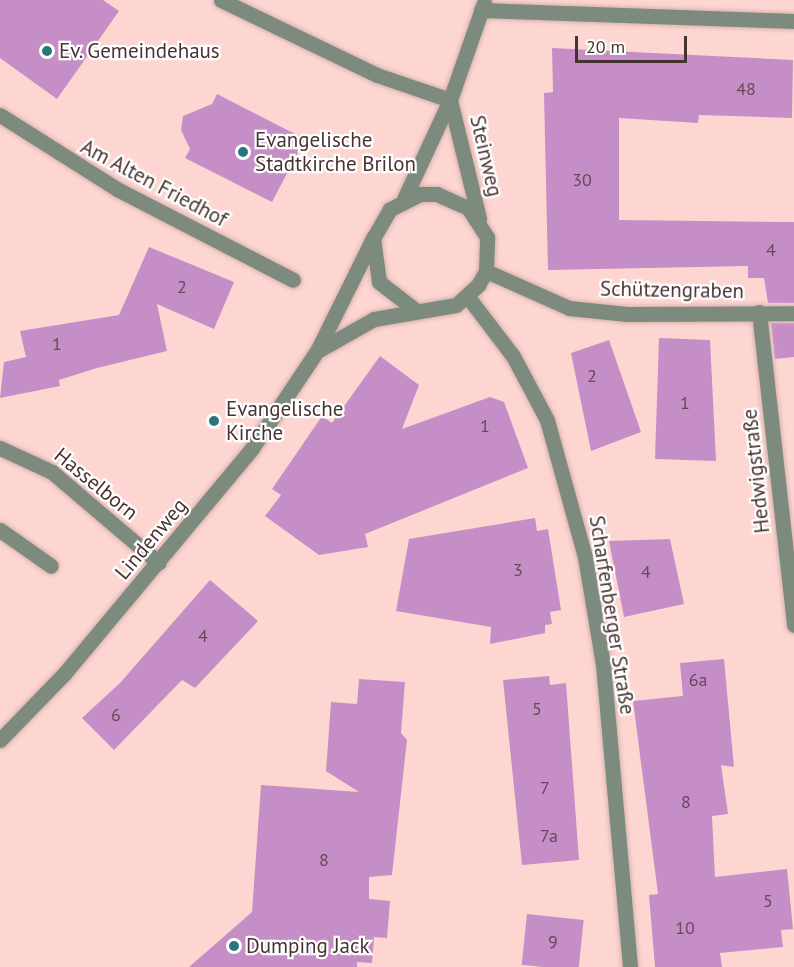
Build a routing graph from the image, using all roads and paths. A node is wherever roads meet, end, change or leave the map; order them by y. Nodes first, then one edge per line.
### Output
1 (221, 0) edge
2 (483, 5) edge
3 (794, 21) edge
4 (450, 100) junction
5 (0, 116) edge
6 (404, 199) junction
7 (480, 221) junction
8 (373, 238) junction
9 (486, 271) junction
10 (293, 280) dead end
11 (468, 297) junction
12 (414, 309) junction
13 (759, 312) junction
14 (794, 313) edge
15 (317, 351) junction
16 (0, 448) edge
17 (0, 530) edge
18 (159, 563) junction
19 (51, 566) dead end
20 (794, 625) edge
21 (0, 740) edge
22 (630, 967) edge

1 - 4 street
2 - 3 street
2 - 4 street, Steinweg
4 - 6 street, Steinweg
4 - 7 street, Steinweg
5 - 10 street, Am Alten Friedhof
6 - 7 street
6 - 8 street
7 - 9 street
8 - 12 street
8 - 15 street, Lindenweg
9 - 11 street
9 - 13 street, Schützengraben
11 - 12 street
11 - 22 street, Scharfenberger Straße
12 - 15 street, Lindenweg
13 - 14 street, Schützengraben
13 - 20 street, Hedwigstraße
15 - 18 street, Lindenweg
16 - 18 street, Hasselborn
17 - 19 street
18 - 21 street, Lindenweg

